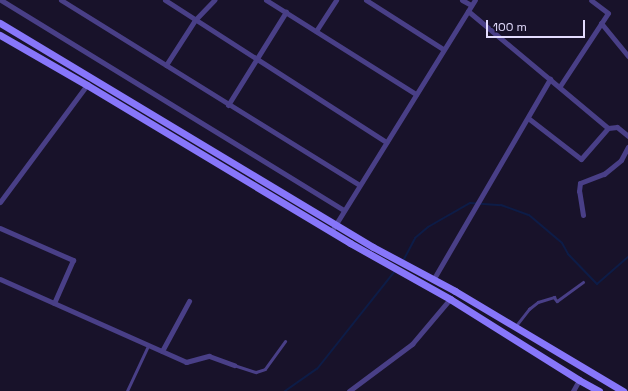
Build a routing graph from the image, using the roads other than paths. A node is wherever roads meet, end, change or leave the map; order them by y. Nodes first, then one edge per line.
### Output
1 (1, 0) edge
2 (61, 0) edge
3 (165, 0) edge
4 (214, 0) edge
5 (266, 0) edge
6 (336, 0) edge
7 (366, 0) edge
8 (462, 0) edge
9 (475, 0) edge
10 (591, 0) edge
11 (471, 5) junction
12 (468, 11) junction
13 (286, 12) junction
14 (195, 20) junction
15 (0, 23) edge
16 (601, 23) junction
17 (316, 32) junction
18 (0, 35) edge
19 (443, 50) junction
20 (628, 56) edge
21 (256, 58) junction
22 (166, 65) junction
23 (550, 79) junction
24 (87, 85) junction
25 (560, 86) junction
26 (416, 94) junction
27 (228, 105) junction
28 (528, 118) junction
29 (608, 128) junction
30 (628, 136) edge
31 (386, 142) junction
32 (628, 148) edge
33 (359, 185) junction
34 (0, 202) edge
35 (344, 210) junction
36 (583, 215) dead end
37 (336, 224) junction
38 (0, 228) edge
39 (331, 232) junction
40 (0, 279) edge
41 (433, 280) junction
42 (584, 282) dead end
43 (450, 299) junction
44 (189, 302) dead end
45 (54, 303) junction
46 (515, 327) junction
47 (285, 341) dead end
48 (148, 345) junction
49 (162, 351) junction
50 (234, 365) joint
51 (579, 380) junction
52 (127, 391) edge
53 (349, 391) edge
54 (573, 391) edge
55 (599, 391) edge
56 (623, 391) edge

1 - 35 street
2 - 22 street
3 - 14 street
4 - 14 street
5 - 13 street
6 - 17 street
7 - 19 street
8 - 11 street
9 - 11 street
10 - 16 street
11 - 12 street
12 - 19 street
12 - 23 street
13 - 17 street
13 - 21 street
14 - 21 street
14 - 22 street
15 - 37 street
16 - 20 street
16 - 25 street
17 - 26 street
18 - 24 street
19 - 26 street
21 - 27 street
21 - 31 street
22 - 27 street
23 - 25 street
23 - 28 street
24 - 34 street
24 - 39 street
25 - 29 street
26 - 31 street
27 - 33 street
28 - 29 street
28 - 41 street
29 - 30 street
31 - 33 street
32 - 36 street
33 - 35 street
35 - 37 street
37 - 39 street
37 - 41 street
38 - 45 street
39 - 43 street
40 - 45 street
41 - 46 street
42 - 46 lane
43 - 51 street
43 - 53 street
44 - 49 street
45 - 48 street
46 - 56 street
47 - 50 lane
48 - 49 street
48 - 52 lane
49 - 50 street
51 - 54 street
51 - 55 street

